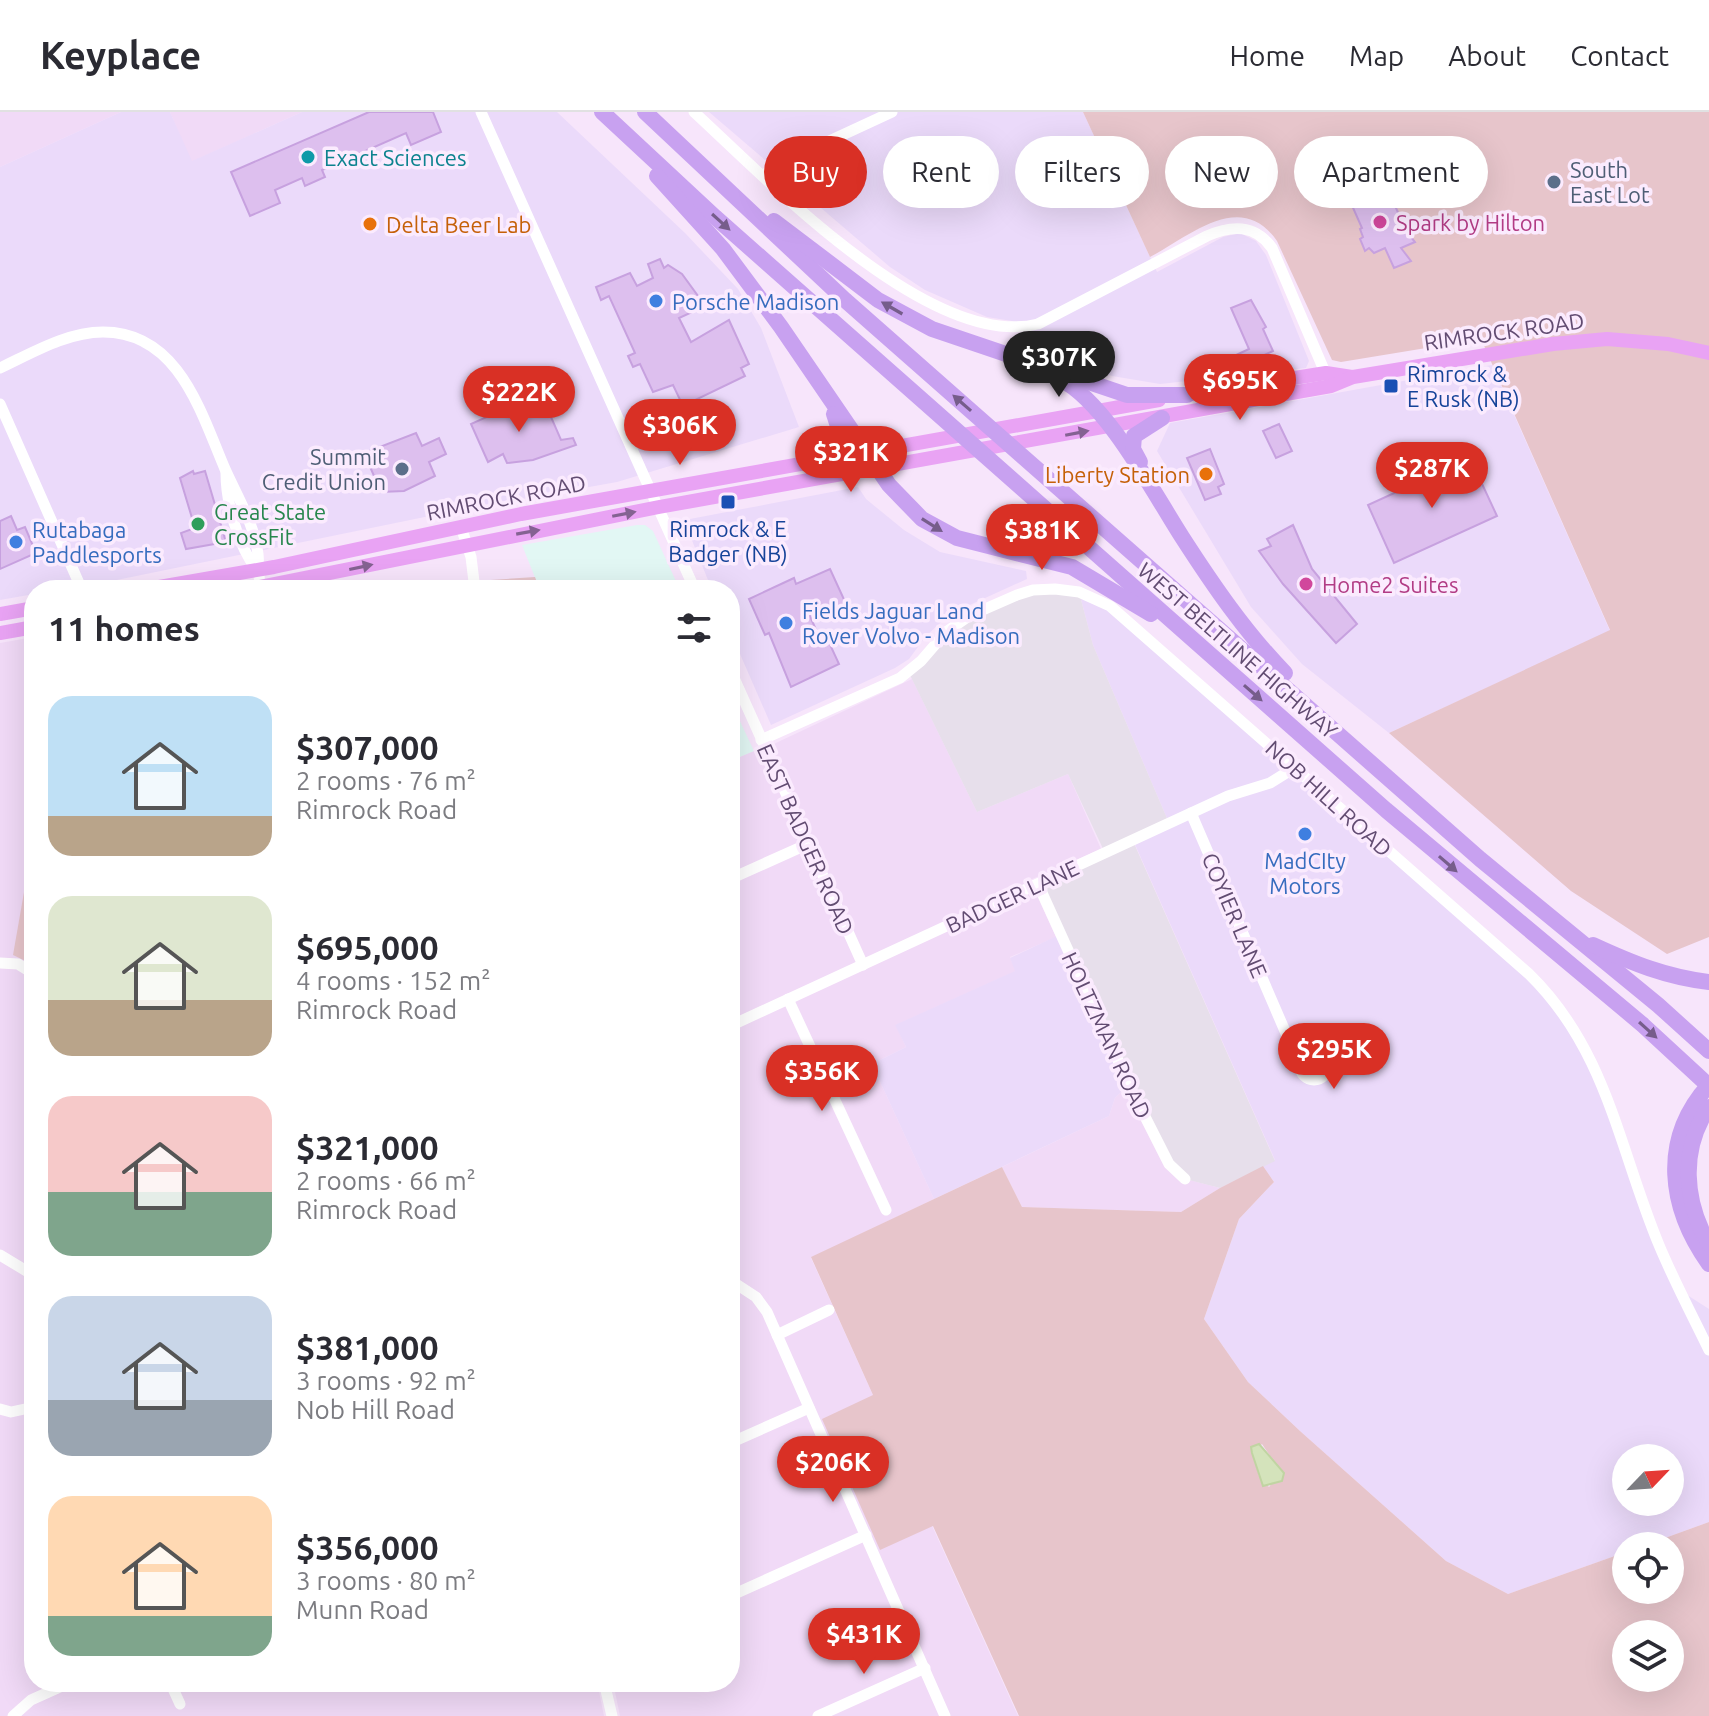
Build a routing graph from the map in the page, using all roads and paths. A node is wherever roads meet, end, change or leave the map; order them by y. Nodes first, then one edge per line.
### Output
1 (481, 112) edge
2 (601, 112) edge
3 (645, 112) edge
4 (694, 112) edge
5 (892, 112) edge
6 (673, 140) junction
7 (763, 175) junction
8 (1709, 353) edge
9 (1028, 363) junction
10 (0, 368) edge
11 (1328, 380) junction
12 (1187, 395) junction
13 (829, 398) junction
14 (0, 404) edge
15 (1096, 412) junction
16 (1162, 418) junction
17 (1109, 427) junction
18 (867, 452) junction
19 (832, 458) junction
20 (878, 469) junction
21 (652, 492) junction
22 (1160, 502) junction
23 (659, 507) junction
24 (461, 527) junction
25 (467, 544) junction
26 (257, 570) junction
27 (78, 580) edge
28 (200, 580) edge
29 (259, 580) edge
30 (298, 580) edge
31 (473, 580) edge
32 (691, 580) edge
33 (24, 610) edge
34 (0, 614) edge
35 (24, 629) edge
36 (0, 633) edge
37 (1194, 641) junction
38 (740, 692) edge
39 (761, 740) junction
40 (1294, 768) junction
41 (1379, 768) junction
42 (1191, 813) junction
43 (808, 844) junction
44 (740, 875) edge
45 (1038, 884) junction
46 (1569, 934) junction
47 (0, 963) edge
48 (863, 965) junction
49 (24, 968) edge
50 (1709, 982) edge
51 (788, 999) junction
52 (740, 1021) edge
53 (1708, 1050) edge
54 (1302, 1058) dead end
55 (1709, 1085) edge
56 (1709, 1107) edge
57 (1185, 1179) dead end
58 (886, 1210) dead end
59 (1709, 1244) edge
60 (0, 1255) edge
61 (1709, 1264) edge
62 (24, 1270) edge
63 (740, 1287) edge
64 (829, 1310) dead end
65 (777, 1335) junction
66 (1709, 1350) edge
67 (809, 1408) junction
68 (0, 1409) edge
69 (24, 1409) edge
70 (740, 1439) edge
71 (866, 1535) junction
72 (740, 1592) edge
73 (925, 1668) junction
74 (49, 1692) edge
75 (175, 1692) edge
76 (606, 1692) edge
77 (180, 1704) dead end
78 (13, 1716) edge
79 (612, 1716) edge
80 (818, 1716) edge
81 (945, 1716) edge

1 - 21 street
2 - 13 highway
2 -> 37 highway, WEST BELTLINE HIGHWAY
3 - 6 highway, WEST BELTLINE HIGHWAY
4 - 7 street
5 - 7 street
9 -> 6 highway
41 -> 6 highway, WEST BELTLINE HIGHWAY
7 - 11 street
8 - 11 main road, RIMROCK ROAD
9 - 12 highway
9 - 15 highway
10 - 26 street
11 - 12 main road, RIMROCK ROAD
11 - 16 main road, RIMROCK ROAD
12 - 15 main road, RIMROCK ROAD
13 - 18 highway
13 - 19 highway
14 - 27 street
15 - 17 highway
15 - 18 main road, RIMROCK ROAD
16 - 17 main road, RIMROCK ROAD
16 - 22 highway
20 -> 17 main road, RIMROCK ROAD
17 - 22 highway
18 - 19 main road, RIMROCK ROAD
18 - 20 highway
19 - 21 main road, RIMROCK ROAD
20 - 23 main road, RIMROCK ROAD
20 -> 37 highway
21 - 23 street
21 - 24 main road, RIMROCK ROAD
22 - 41 highway
25 -> 23 main road, RIMROCK ROAD
23 - 32 street
24 - 25 street
24 - 26 main road, RIMROCK ROAD
30 -> 25 main road, RIMROCK ROAD
25 - 31 street
26 - 28 main road, RIMROCK ROAD
26 - 29 street
33 - 34 main road
35 - 36 main road
37 -> 55 highway, WEST BELTLINE HIGHWAY
38 - 39 street, EAST BADGER ROAD
39 - 40 street, NOB HILL ROAD
39 - 43 street, EAST BADGER ROAD
40 - 42 street, BADGER LANE
40 - 66 street, NOB HILL ROAD
41 - 46 highway, WEST BELTLINE HIGHWAY
42 - 45 street, BADGER LANE
42 - 54 street, COYIER LANE
43 - 44 street
43 - 48 street, EAST BADGER ROAD
45 - 48 street, BADGER LANE
45 - 57 street, HOLTZMAN ROAD
46 - 50 highway
46 - 53 highway, WEST BELTLINE HIGHWAY
47 - 49 street
48 - 51 street, BADGER LANE
51 - 52 street, BADGER LANE
51 - 58 street
55 - 61 highway
56 - 59 highway
60 - 62 street
63 - 65 street
64 - 65 street
65 - 67 street
67 - 70 street
67 - 71 street
68 - 69 street
71 - 72 street
71 - 73 street
73 - 80 street
73 - 81 street
74 - 78 street
75 - 77 street
76 - 79 street

